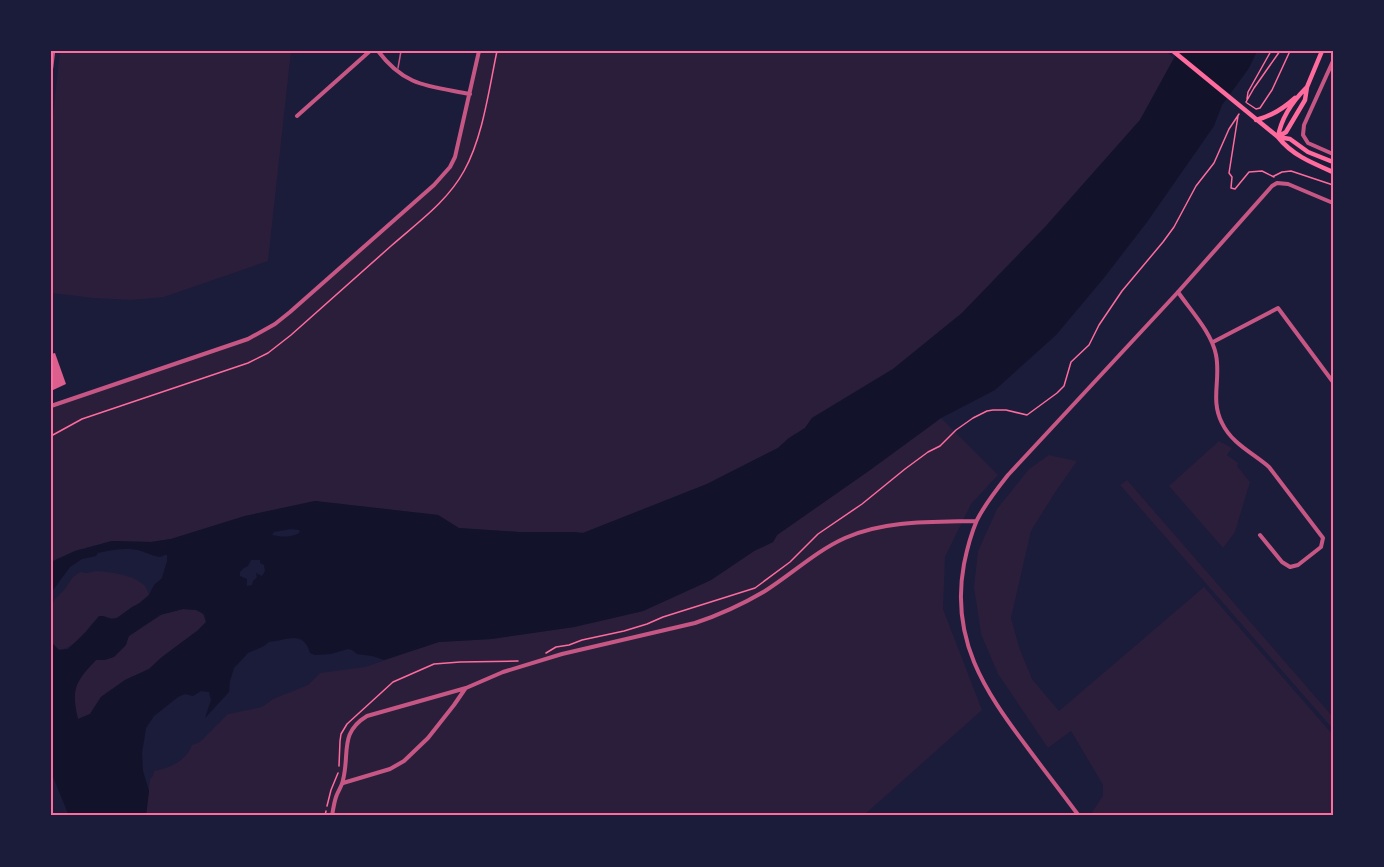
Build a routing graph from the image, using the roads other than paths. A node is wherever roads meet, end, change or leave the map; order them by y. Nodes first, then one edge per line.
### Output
1 (53, 51) edge
2 (370, 51) edge
3 (378, 51) edge
4 (401, 51) edge
5 (479, 51) edge
6 (1173, 51) edge
7 (1322, 51) edge
8 (1333, 61) edge
9 (51, 68) edge
10 (397, 72) junction
11 (1307, 87) junction
12 (470, 94) junction
13 (1298, 96) junction
14 (297, 116) dead end
15 (1256, 120) junction
16 (1278, 137) junction
17 (1333, 154) edge
18 (1333, 162) edge
19 (1333, 172) edge
20 (1333, 203) edge
21 (1178, 292) junction
22 (1213, 342) junction
23 (1333, 382) edge
24 (51, 406) edge
25 (977, 521) junction
26 (1260, 535) dead end
27 (466, 688) junction
28 (342, 783) junction
29 (332, 816) edge
30 (1079, 816) edge

1 - 9 street
2 - 14 street
3 - 10 street
4 - 10 lane
5 - 12 street
6 - 15 main road
7 - 11 main road
8 - 17 street
10 - 12 street
11 - 13 main road
11 - 16 main road
12 - 24 street
13 - 15 main road
13 - 16 main road
15 - 16 main road
16 - 18 main road
16 - 19 main road
20 - 21 street
21 - 22 street
21 - 25 street
22 - 23 street
22 - 26 street
25 - 27 street
25 - 30 street
27 - 28 street
27 - 28 street
28 - 29 street

